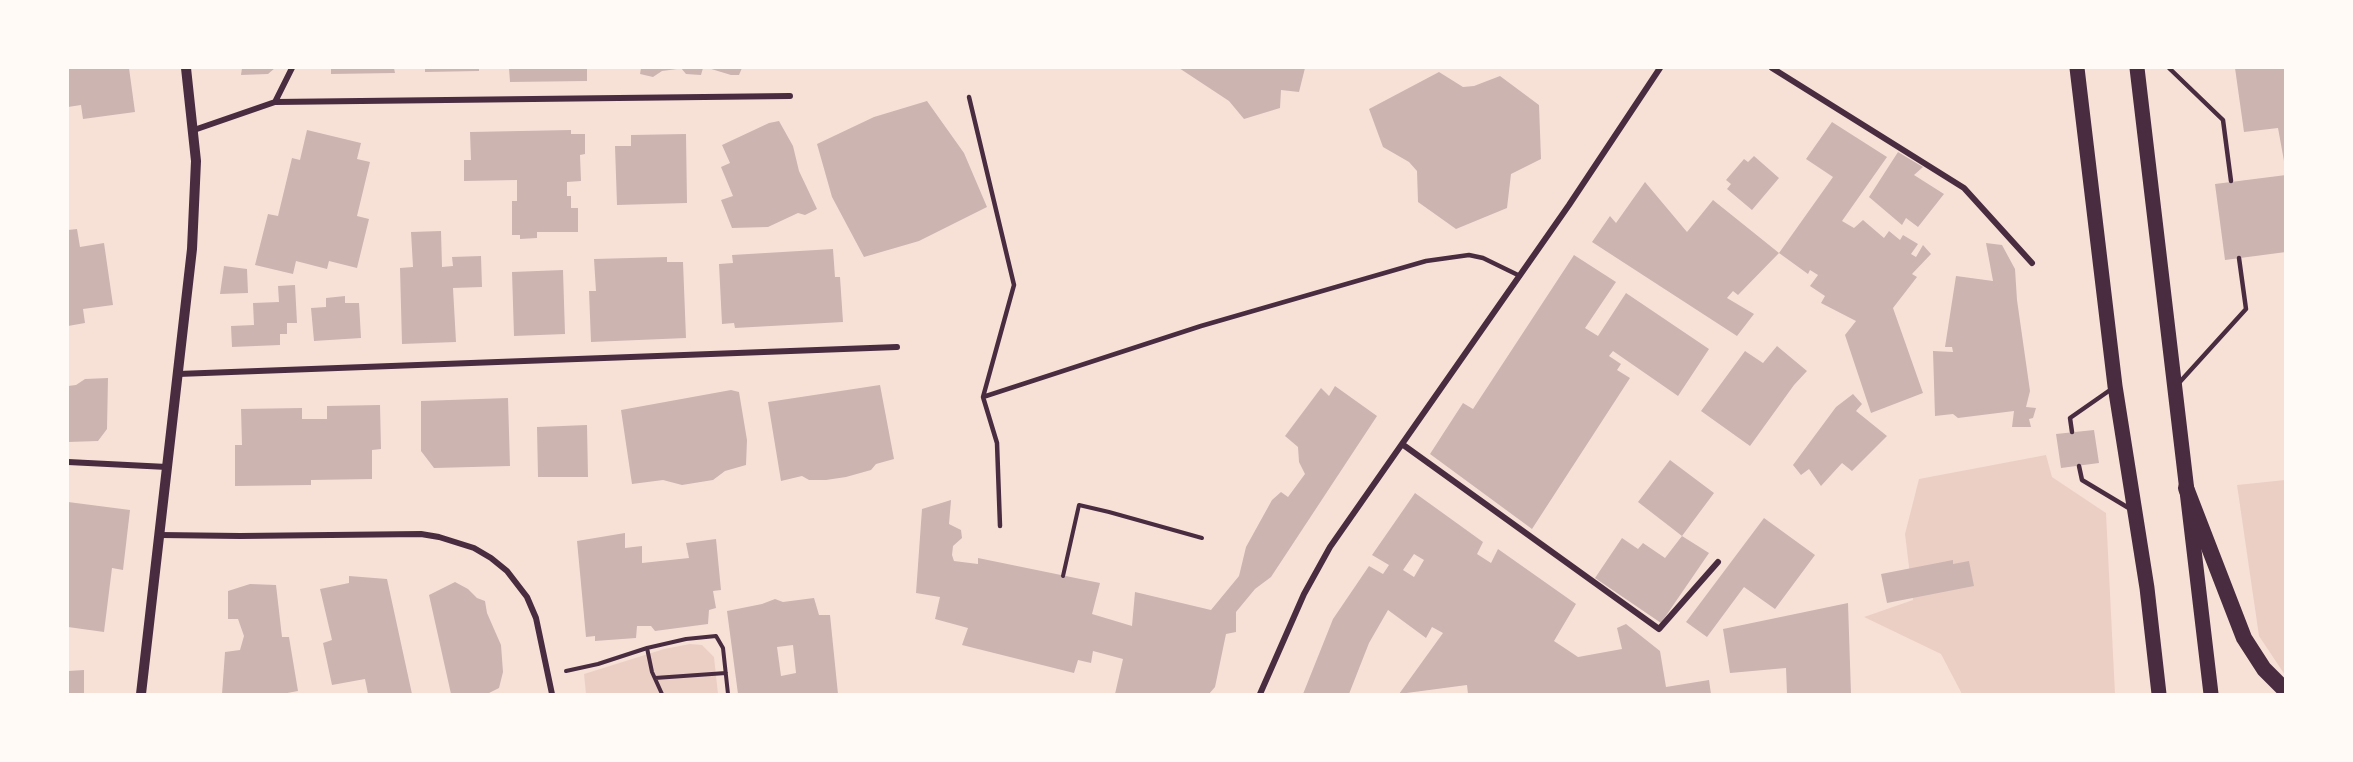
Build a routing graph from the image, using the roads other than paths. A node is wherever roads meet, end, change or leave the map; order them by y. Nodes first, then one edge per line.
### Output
1 (186, 68) edge
2 (292, 68) edge
3 (1660, 68) edge
4 (1772, 68) edge
5 (2077, 68) edge
6 (2137, 68) edge
7 (2169, 68) edge
8 (790, 96) dead end
9 (969, 97) dead end
10 (275, 102) junction
11 (194, 130) junction
12 (2231, 181) dead end
13 (2239, 258) dead end
14 (2032, 263) dead end
15 (1520, 276) junction
16 (897, 347) dead end
17 (178, 374) junction
18 (2115, 386) junction
19 (2174, 388) junction
20 (983, 397) junction
21 (2072, 432) dead end
22 (1402, 444) junction
23 (68, 462) edge
24 (2079, 466) dead end
25 (167, 467) junction
26 (2186, 488) junction
27 (2136, 513) junction
28 (1000, 526) dead end
29 (160, 535) junction
30 (1718, 562) dead end
31 (2286, 691) edge
32 (141, 694) edge
33 (552, 694) edge
34 (1260, 694) edge
35 (2159, 694) edge
36 (2211, 694) edge

1 - 11 street
2 - 10 street
3 - 15 street
4 - 14 street
5 - 18 main road
6 - 19 main road
7 - 12 lane
8 - 10 street
9 - 20 lane
10 - 11 street
11 - 17 street
13 - 19 lane
15 - 20 lane
15 - 22 street
16 - 17 street
17 - 25 street
18 - 21 lane
18 - 27 main road
19 - 26 main road
20 - 28 lane
22 - 30 street
22 - 34 street
23 - 25 street
24 - 27 lane
25 - 29 street
26 - 31 highway
26 - 36 main road
27 - 35 main road
29 - 32 street
29 - 33 street

